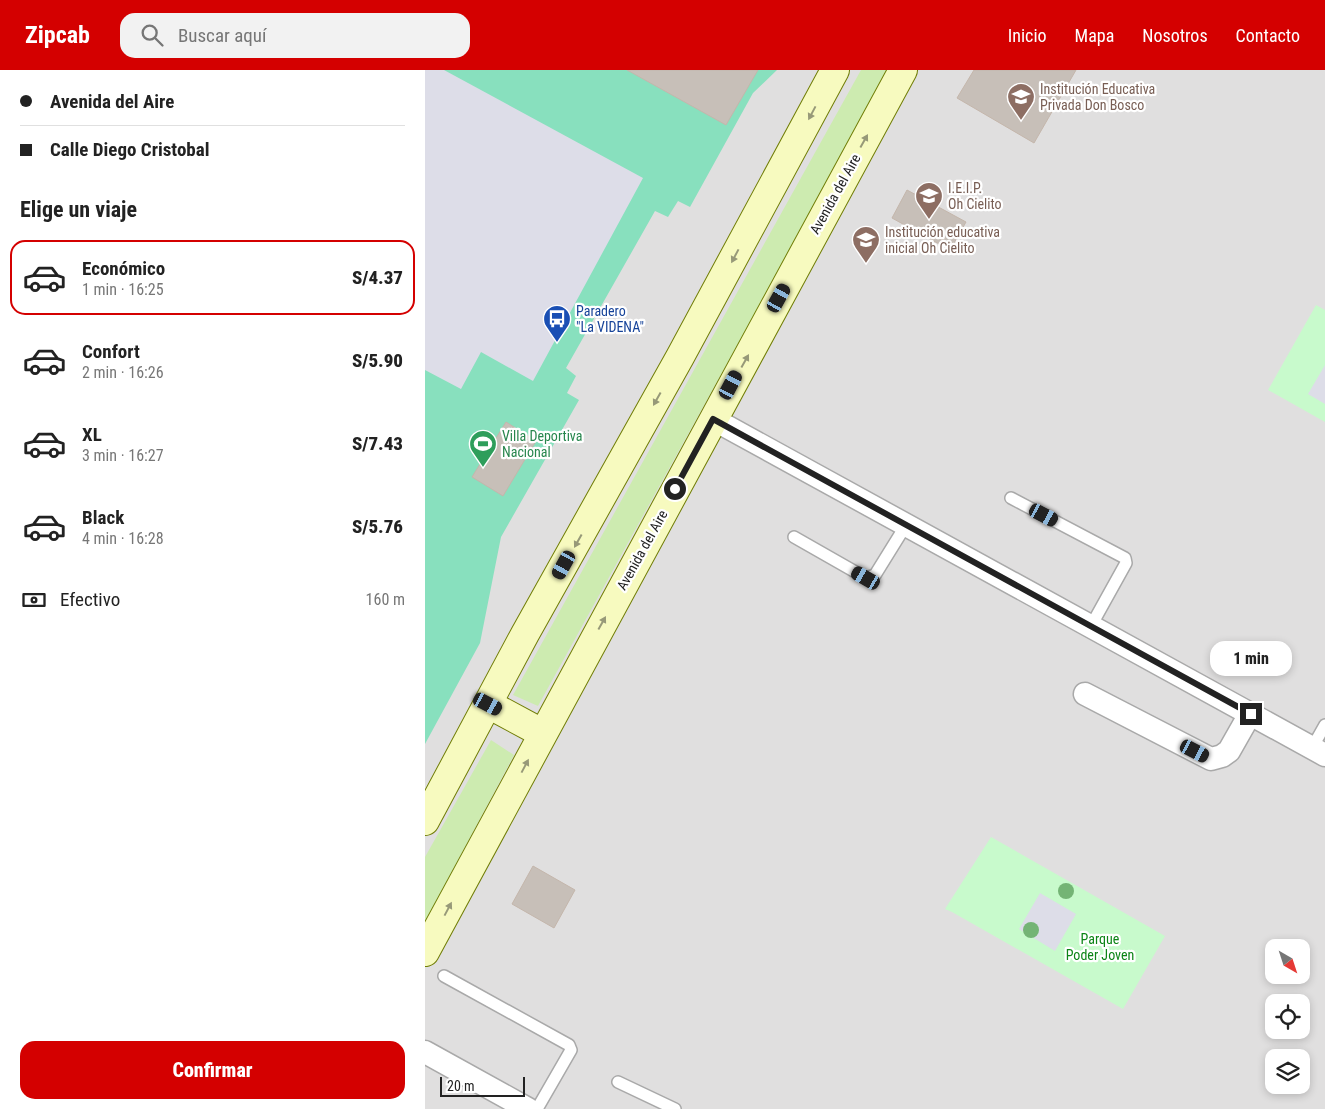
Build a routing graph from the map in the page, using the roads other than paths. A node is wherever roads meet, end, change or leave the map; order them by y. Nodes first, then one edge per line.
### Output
1 (835, 70) edge
2 (903, 70) edge
3 (713, 419) junction
4 (1011, 498) dead end
5 (906, 525) junction
6 (794, 537) dead end
7 (1091, 626) junction
8 (1085, 694) dead end
9 (488, 704) junction
10 (1251, 714) junction
11 (1325, 725) edge
12 (542, 733) junction
13 (1319, 751) edge
14 (425, 821) edge
15 (425, 952) edge
16 (444, 976) dead end
17 (425, 1052) edge
18 (618, 1082) dead end
19 (528, 1109) edge
20 (537, 1109) edge
21 (675, 1109) edge

1 -> 9 main road
3 -> 2 main road, Avenida del Aire
3 - 5 street
12 -> 3 main road, Avenida del Aire
4 - 7 lane
5 - 6 lane
5 - 7 street
7 - 10 street
8 - 10 street
9 - 12 main road
9 - 14 main road
10 - 13 street
11 - 13 lane
15 -> 12 main road, Avenida del Aire
16 - 20 lane
17 - 19 street
18 - 21 lane

